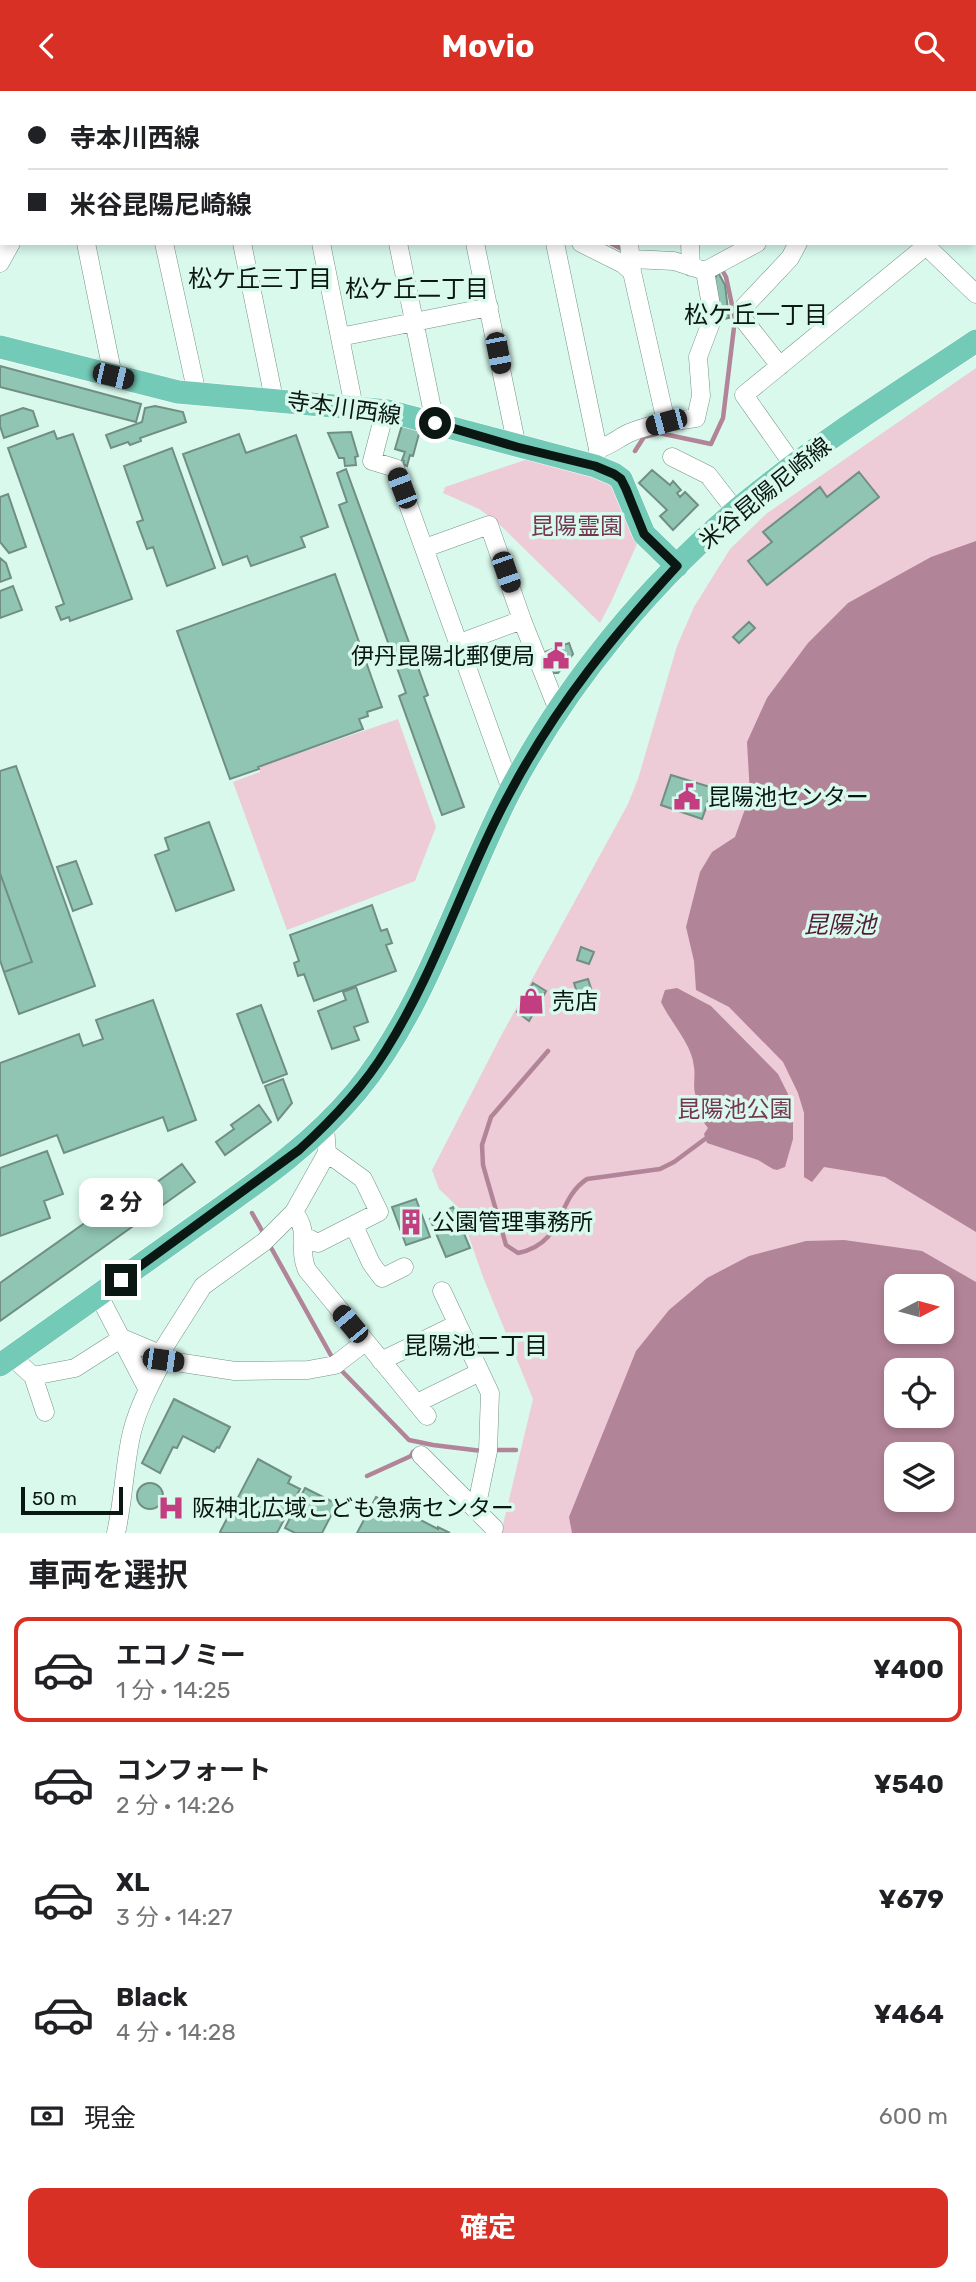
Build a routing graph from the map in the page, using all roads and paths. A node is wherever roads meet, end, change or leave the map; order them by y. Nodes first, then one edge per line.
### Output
1 (10, 245) edge
2 (86, 245) edge
3 (164, 245) edge
4 (242, 245) edge
5 (321, 245) edge
6 (398, 245) edge
7 (475, 245) edge
8 (555, 245) edge
9 (585, 245) edge
10 (691, 245) edge
11 (752, 245) edge
12 (797, 245) edge
13 (925, 245) edge
14 (631, 258) edge
15 (0, 263) edge
16 (698, 269) junction
17 (976, 294) edge
18 (489, 307) junction
19 (414, 322) junction
20 (340, 337) junction
21 (976, 341) edge
22 (0, 347) edge
23 (780, 366) junction
24 (113, 376) junction
25 (197, 394) junction
26 (274, 399) junction
27 (354, 407) junction
28 (385, 411) junction
29 (666, 422) junction
30 (435, 423) junction
31 (517, 447) junction
32 (597, 457) junction
33 (672, 457) dead end
34 (794, 466) junction
35 (736, 511) junction
36 (425, 548) junction
37 (677, 566) junction
38 (522, 620) junction
39 (460, 643) junction
40 (558, 710) junction
41 (512, 789) junction
42 (325, 1127) junction
43 (327, 1153) junction
44 (294, 1212) junction
45 (354, 1226) junction
46 (304, 1236) junction
47 (404, 1267) dead end
48 (442, 1291) dead end
49 (99, 1296) junction
50 (457, 1324) junction
51 (122, 1338) junction
52 (365, 1342) junction
53 (161, 1357) junction
54 (6, 1361) edge
55 (381, 1361) junction
56 (480, 1372) junction
57 (33, 1376) junction
58 (148, 1390) junction
59 (45, 1412) dead end
60 (421, 1455) dead end
61 (447, 1480) junction
62 (483, 1480) junction
63 (476, 1510) junction
64 (494, 1528) dead end
65 (116, 1533) edge

1 - 15 street
2 - 24 street
3 - 25 street
4 - 26 street
5 - 20 street
6 - 19 street
7 - 18 street
8 - 32 street
9 - 14 street
10 - 16 street
11 - 16 street
12 - 23 street
13 - 17 street
13 - 23 street
14 - 16 street
14 - 29 street
16 - 29 street
18 - 19 street
18 - 31 street
19 - 20 street
19 - 30 street
20 - 27 street
21 - 34 main road, 米谷昆陽尼崎線
22 - 24 main road, 寺本川西線
23 - 34 street
24 - 25 main road, 寺本川西線
25 - 26 main road, 寺本川西線
26 - 27 main road, 寺本川西線
27 - 28 main road, 寺本川西線
28 - 30 main road, 寺本川西線
28 - 36 street
29 - 32 street
30 - 31 main road, 寺本川西線
31 - 32 main road, 寺本川西線
32 - 37 main road, 寺本川西線
33 - 35 street
34 - 35 main road, 米谷昆陽尼崎線
35 - 37 main road, 米谷昆陽尼崎線
36 - 38 street
36 - 39 street
37 - 40 main road, 米谷昆陽尼崎線
38 - 39 street
38 - 40 street
39 - 41 street
40 - 41 main road, 米谷昆陽尼崎線
41 - 42 main road, 米谷昆陽尼崎線
42 - 43 street
42 - 49 main road, 米谷昆陽尼崎線
43 - 44 street
43 - 45 street
44 - 46 street
44 - 53 street
45 - 46 street
45 - 47 street
46 - 52 street
48 - 50 street
49 - 51 street
49 - 54 main road, 米谷昆陽尼崎線
50 - 55 street
50 - 56 street
51 - 53 street
51 - 57 street
51 - 58 street
52 - 53 street
52 - 55 street
53 - 58 street
54 - 57 street
55 - 56 street
56 - 62 street
57 - 59 street
58 - 65 street
60 - 61 street
61 - 62 street
61 - 63 street
62 - 63 street
63 - 64 street

